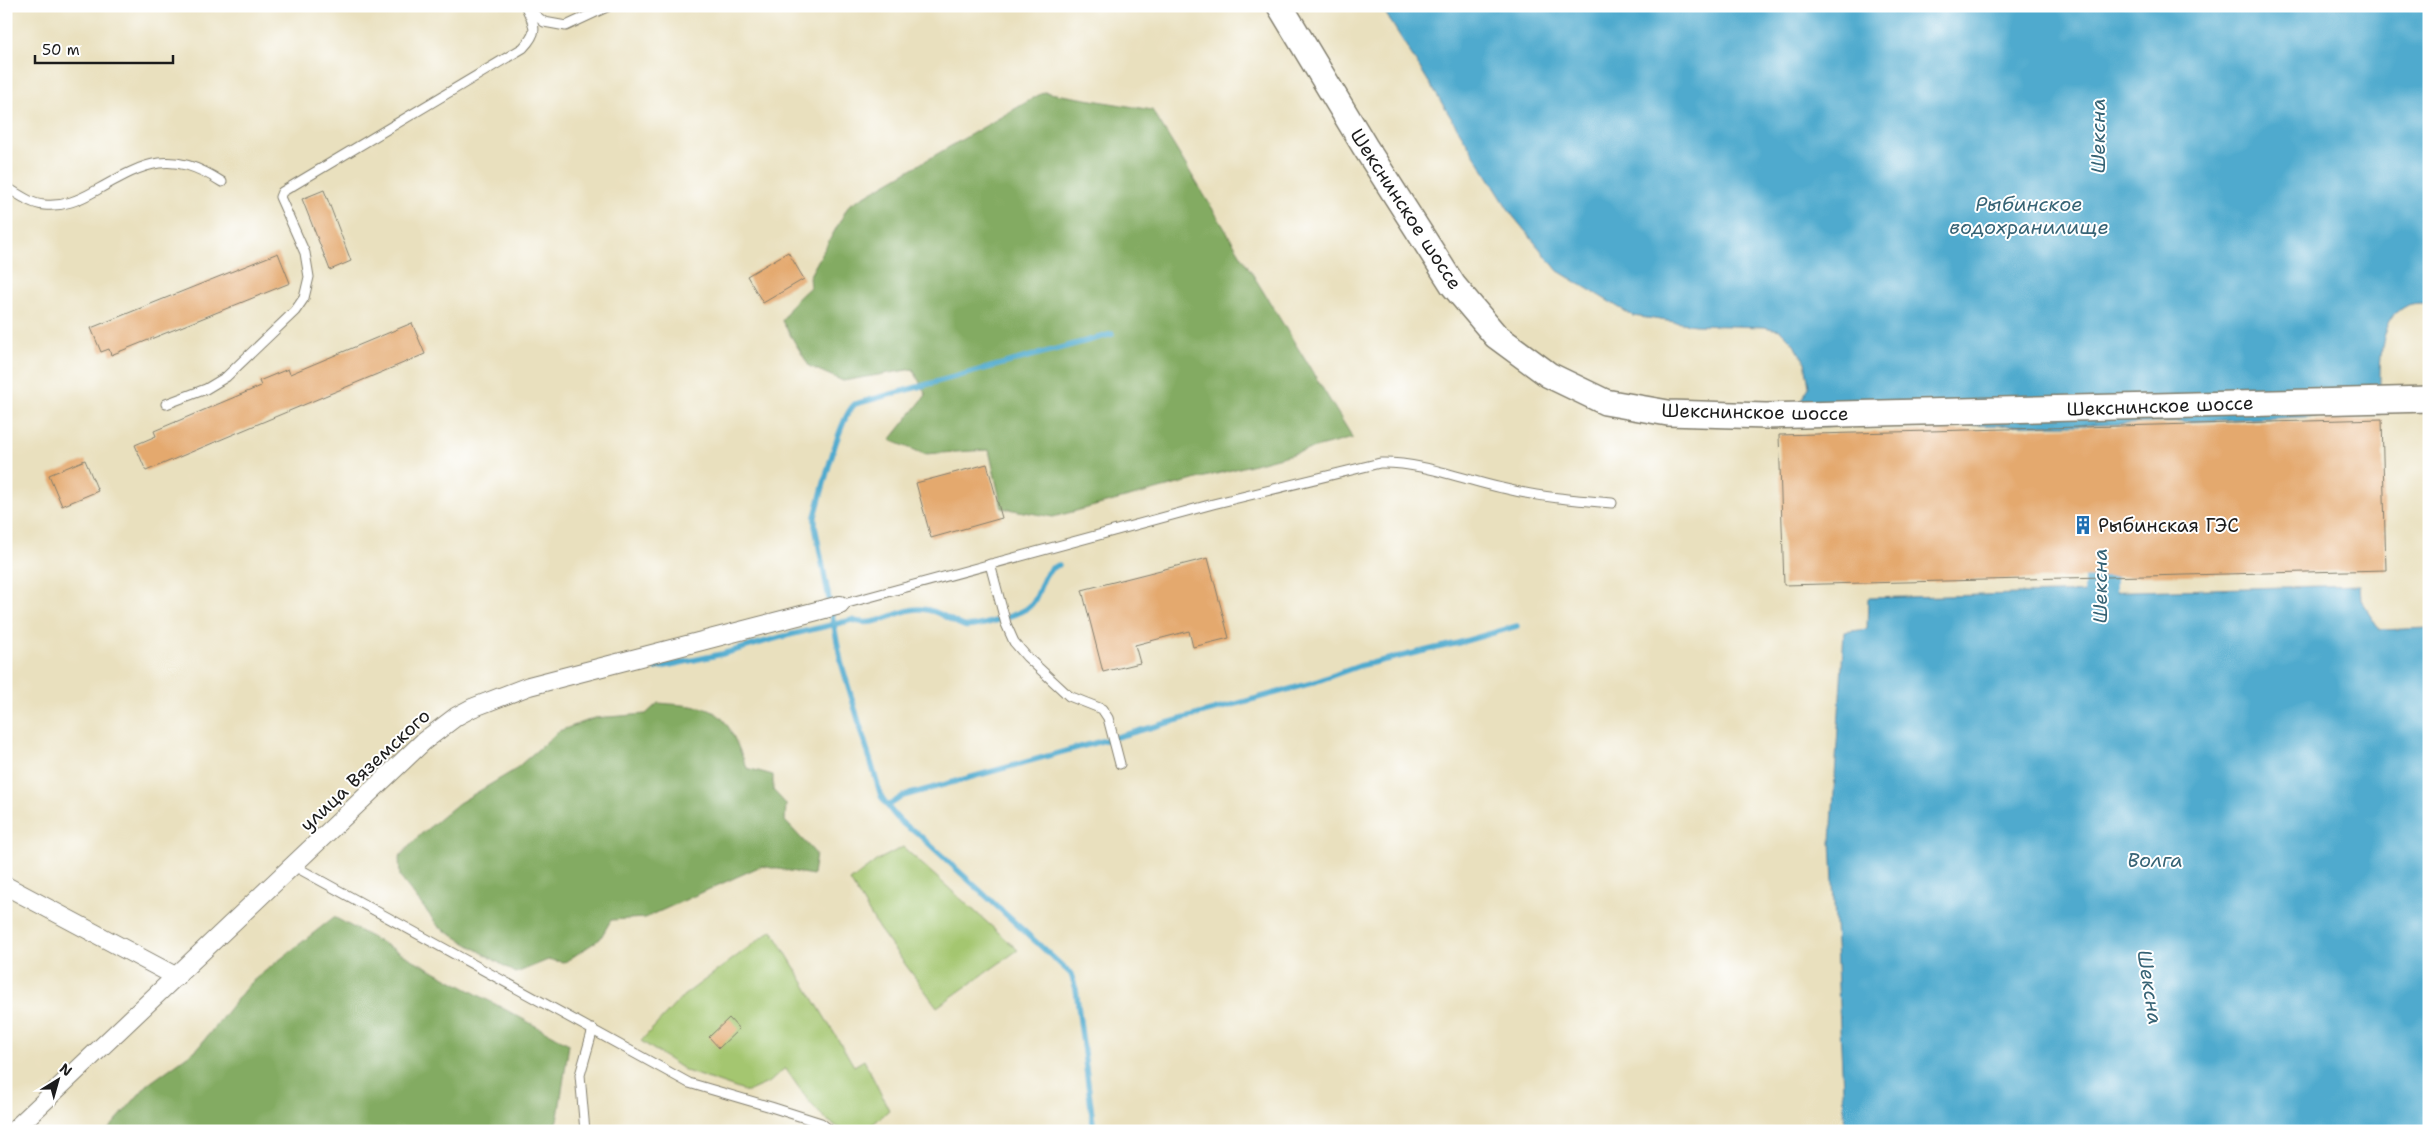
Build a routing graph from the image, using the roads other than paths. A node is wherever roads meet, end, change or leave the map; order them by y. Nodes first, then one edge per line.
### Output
1 (609, 6) edge
2 (1280, 6) edge
3 (525, 7) edge
4 (222, 182) dead end
5 (6, 187) edge
6 (2429, 399) edge
7 (166, 404) dead end
8 (1612, 503) dead end
9 (990, 564) junction
10 (840, 605) joint
11 (1120, 764) dead end
12 (294, 866) junction
13 (6, 886) edge
14 (176, 976) junction
15 (593, 1029) junction
16 (12, 1131) edge
17 (585, 1131) edge
18 (831, 1131) edge

1 - 3 lane
2 - 6 main road, Шекснинское шоссе
3 - 7 lane
4 - 5 lane
8 - 9 lane
9 - 10 lane
9 - 11 lane
10 - 12 street, улица Вяземского
12 - 14 street, улица Вяземского
12 - 15 lane
13 - 14 street
14 - 16 street, улица Вяземского
15 - 17 lane
15 - 18 lane

